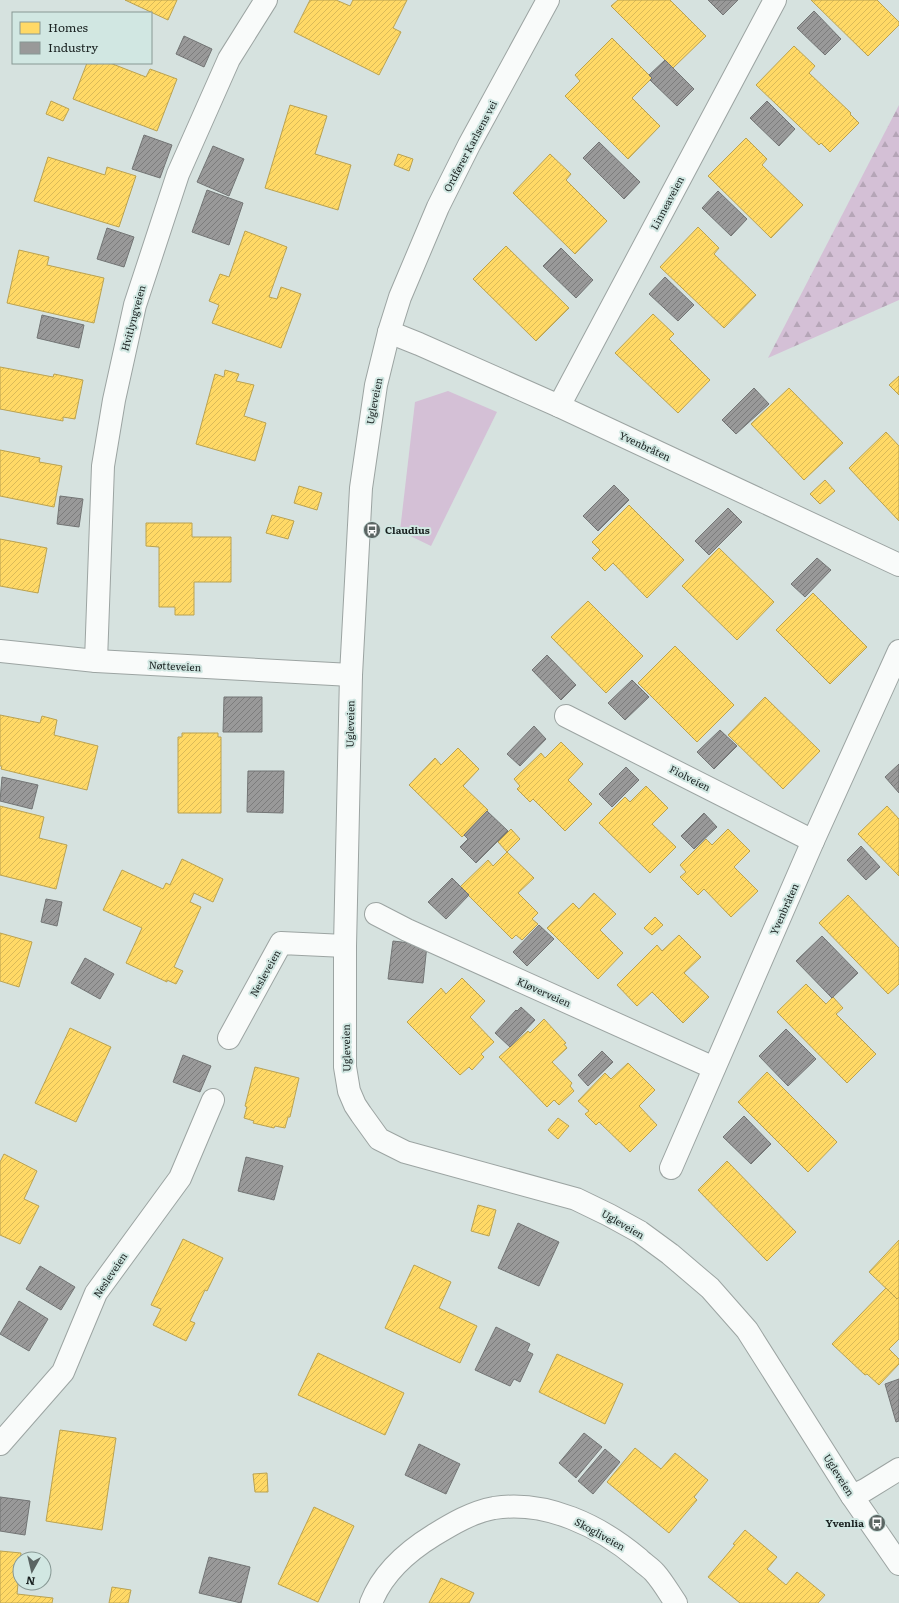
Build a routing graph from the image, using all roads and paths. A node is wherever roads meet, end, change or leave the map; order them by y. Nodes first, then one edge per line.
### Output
1 (266, 0) edge
2 (548, 0) edge
3 (775, 0) edge
4 (400, 297) joint
5 (389, 332) junction
6 (558, 406) junction
7 (899, 565) edge
8 (0, 651) edge
9 (899, 651) edge
10 (96, 661) junction
11 (351, 676) junction
12 (566, 716) dead end
13 (813, 841) junction
14 (376, 914) dead end
15 (345, 946) junction
16 (229, 1038) dead end
17 (714, 1068) junction
18 (213, 1100) dead end
19 (671, 1168) dead end
20 (0, 1444) edge
21 (899, 1469) edge
22 (852, 1496) junction
23 (899, 1564) edge
24 (371, 1603) edge
25 (676, 1603) edge

1 - 10 street, Hvitlyngveien
2 - 4 street, Ordfører Karlsens vei
3 - 6 street, Linneaveien
4 - 5 street, Ugleveien
5 - 6 street, Yvenbråten
5 - 11 street, Ugleveien
6 - 7 street, Yvenbråten
8 - 10 street, Nøtteveien
9 - 13 street, Yvenbråten
10 - 11 street, Nøtteveien
11 - 15 street, Ugleveien
12 - 13 street, Fiolveien
13 - 17 street, Yvenbråten
14 - 17 street, Kløverveien
15 - 16 street, Nesleveien
15 - 22 street, Ugleveien
17 - 19 street, Yvenbråten
18 - 20 street, Nesleveien
21 - 22 street
22 - 23 street, Ugleveien
24 - 25 street, Skogliveien

